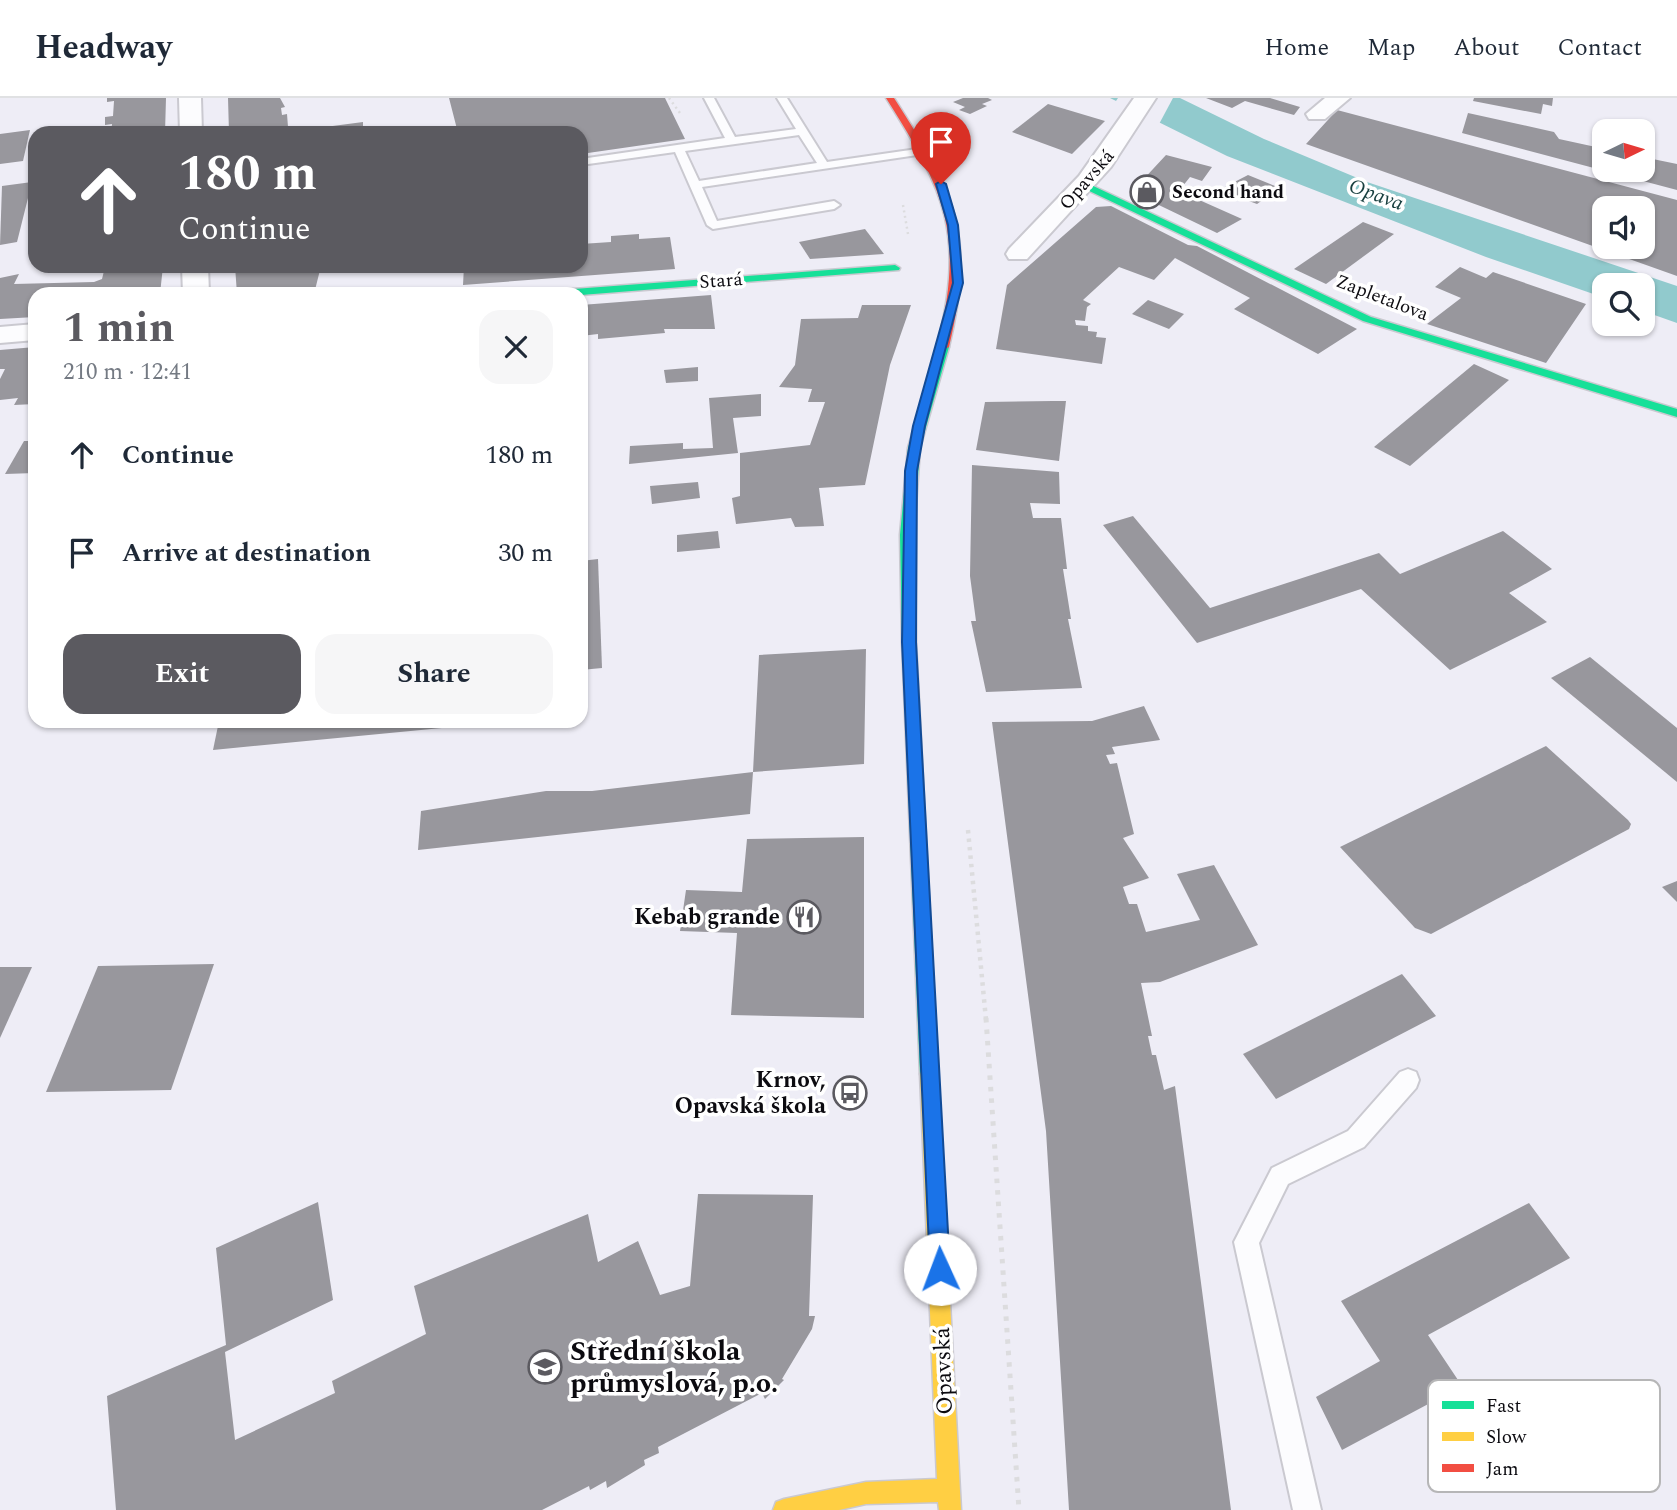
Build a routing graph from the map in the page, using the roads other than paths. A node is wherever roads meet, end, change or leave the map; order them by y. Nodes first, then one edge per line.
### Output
1 (190, 98) edge
2 (709, 98) edge
3 (782, 98) edge
4 (890, 98) edge
5 (1146, 98) edge
6 (1339, 98) edge
7 (1317, 114) dead end
8 (191, 126) edge
9 (802, 131) junction
10 (732, 141) junction
11 (679, 149) junction
12 (924, 151) junction
13 (588, 161) edge
14 (823, 164) junction
15 (694, 185) junction
16 (1086, 186) junction
17 (834, 205) dead end
18 (1018, 254) dead end
19 (895, 268) dead end
20 (588, 291) edge
21 (28, 333) edge
22 (0, 335) edge
23 (1677, 413) edge
24 (1408, 1080) dead end
25 (949, 1490) junction
26 (784, 1510) edge
27 (950, 1510) edge
28 (1307, 1510) edge

1 - 8 street
2 - 10 lane
3 - 9 lane
4 - 12 main road, Opavská
5 - 16 street, Opavská
6 - 7 street
9 - 10 lane
9 - 14 lane
10 - 11 lane
11 - 13 lane
11 - 15 lane
12 - 14 lane
12 - 25 main road, Opavská
14 - 15 lane
15 - 17 lane
16 - 18 street, Opavská
16 - 23 main road, Zapletalova
19 - 20 main road, Stará
21 - 22 street
24 - 28 lane
25 - 26 main road
25 - 27 main road, Opavská

